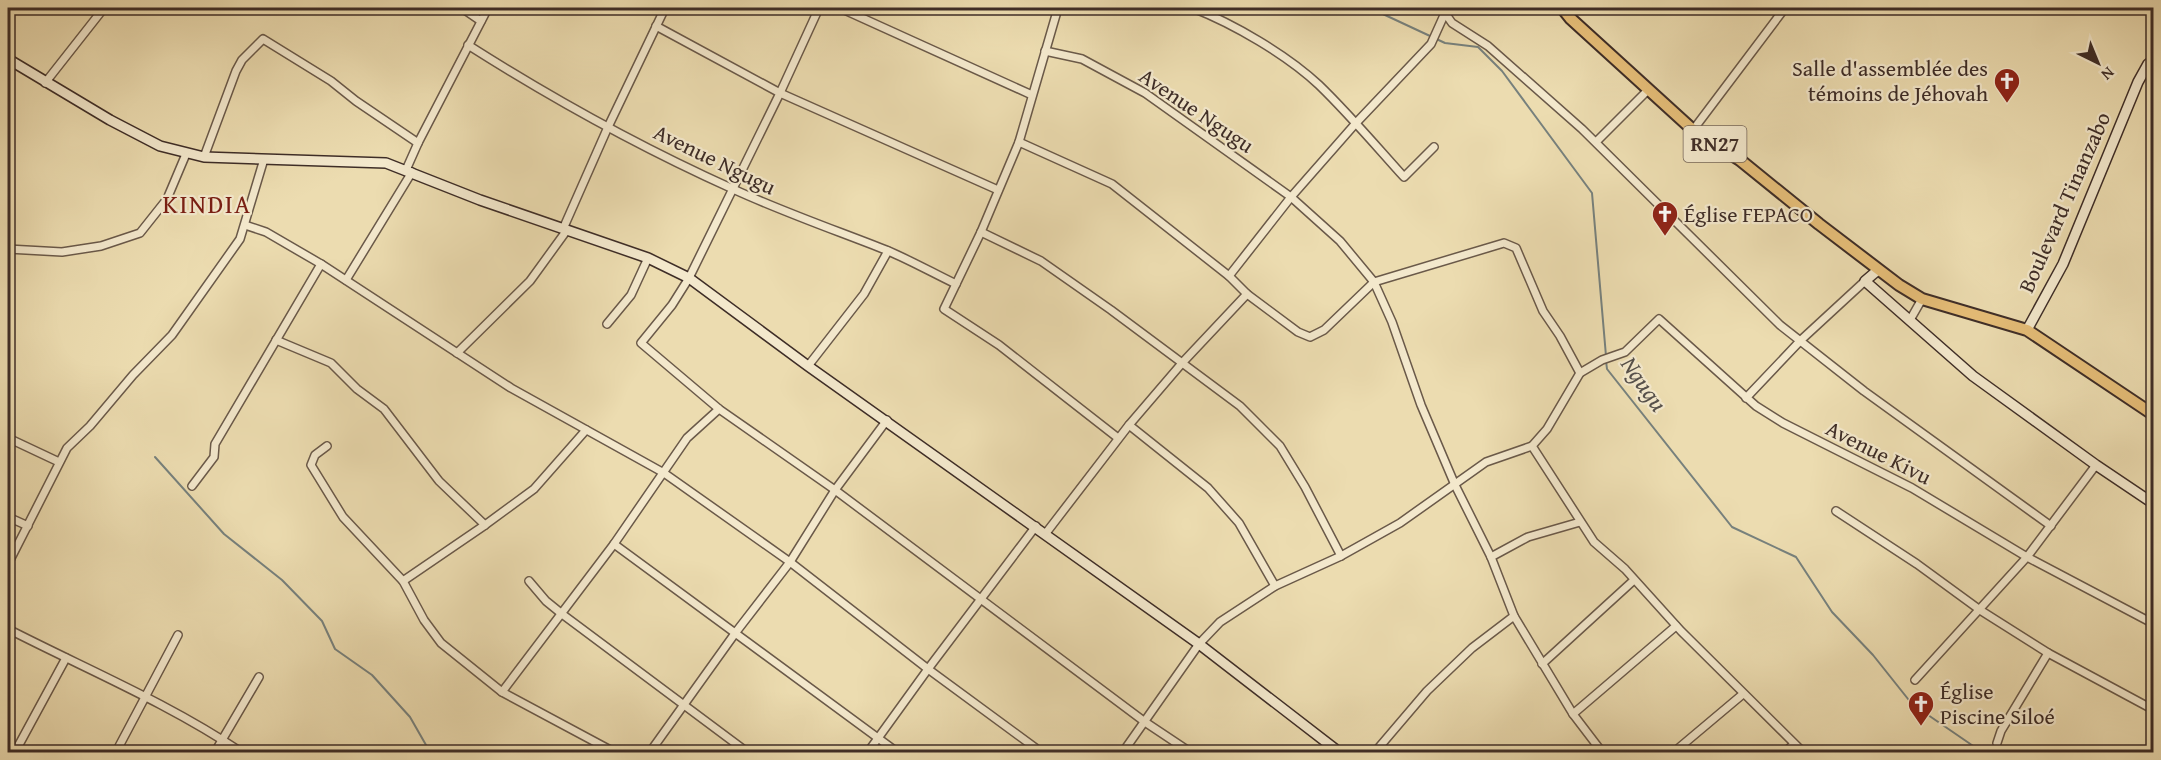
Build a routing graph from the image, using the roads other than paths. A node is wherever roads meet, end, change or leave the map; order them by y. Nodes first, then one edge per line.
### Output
1 (104, 8) edge
2 (462, 8) edge
3 (488, 8) edge
4 (664, 8) edge
5 (819, 8) edge
6 (840, 8) edge
7 (1058, 8) edge
8 (1193, 8) edge
9 (1436, 8) edge
10 (1562, 8) edge
11 (1785, 8) edge
12 (1446, 10) edge
13 (481, 21) junction
14 (656, 26) junction
15 (468, 45) junction
16 (1045, 51) junction
17 (8, 59) edge
18 (2154, 59) edge
19 (45, 83) junction
20 (1647, 91) junction
21 (780, 93) junction
22 (1032, 94) junction
23 (1356, 123) junction
24 (608, 127) junction
25 (1692, 130) junction
26 (1019, 142) junction
27 (1596, 142) junction
28 (418, 143) junction
29 (1434, 147) dead end
30 (186, 154) junction
31 (204, 157) junction
32 (264, 159) junction
33 (409, 171) junction
34 (733, 189) junction
35 (998, 190) junction
36 (1291, 197) junction
37 (245, 225) junction
38 (565, 230) junction
39 (981, 232) junction
40 (8, 249) edge
41 (888, 251) junction
42 (648, 258) junction
43 (321, 264) junction
44 (1878, 270) junction
45 (1230, 276) junction
46 (689, 278) junction
47 (346, 280) junction
48 (1866, 281) junction
49 (1374, 282) junction
50 (956, 284) junction
51 (1247, 294) junction
52 (1922, 299) junction
53 (1910, 320) junction
54 (607, 324) dead end
55 (2027, 330) junction
56 (276, 340) junction
57 (1801, 340) junction
58 (457, 353) junction
59 (1183, 362) junction
60 (808, 366) junction
61 (1580, 373) junction
62 (1746, 398) junction
63 (718, 409) junction
64 (2154, 415) edge
65 (887, 420) junction
66 (1129, 424) junction
67 (586, 430) junction
68 (8, 438) edge
69 (1118, 438) junction
70 (327, 446) dead end
71 (1532, 446) junction
72 (59, 462) junction
73 (2096, 465) junction
74 (664, 473) junction
75 (1455, 485) junction
76 (192, 486) dead end
77 (835, 490) junction
78 (2154, 504) edge
79 (1836, 511) dead end
80 (8, 517) edge
81 (1580, 522) junction
82 (485, 525) junction
83 (28, 526) junction
84 (1036, 526) junction
85 (2051, 526) junction
86 (1046, 533) junction
87 (614, 544) junction
88 (1341, 556) junction
89 (1491, 557) junction
90 (2026, 557) junction
91 (790, 562) junction
92 (8, 564) edge
93 (1634, 580) junction
94 (403, 581) junction
95 (529, 581) dead end
96 (1275, 586) junction
97 (982, 598) junction
98 (1980, 610) junction
99 (562, 614) junction
100 (1514, 616) junction
101 (2154, 624) edge
102 (1676, 626) junction
103 (8, 629) edge
104 (736, 632) junction
105 (178, 636) dead end
106 (1199, 644) junction
107 (2048, 653) junction
108 (66, 658) junction
109 (1542, 664) junction
110 (928, 669) junction
111 (259, 677) dead end
112 (1915, 680) dead end
113 (502, 692) junction
114 (1743, 694) junction
115 (144, 697) junction
116 (684, 705) junction
117 (2154, 710) edge
118 (1573, 714) junction
119 (1145, 722) junction
120 (878, 738) junction
121 (222, 740) junction
122 (1997, 743) dead end
123 (1794, 744) junction
124 (15, 753) edge
125 (116, 753) edge
126 (215, 753) edge
127 (241, 753) edge
128 (614, 753) edge
129 (650, 753) edge
130 (747, 753) edge
131 (868, 753) edge
132 (897, 753) edge
133 (1041, 753) edge
134 (1123, 753) edge
135 (1190, 753) edge
136 (1339, 753) edge
137 (1376, 753) edge
138 (1602, 753) edge
139 (1674, 753) edge
140 (1785, 753) edge
141 (1806, 753) edge

1 - 19 street
2 - 13 street
3 - 13 street
4 - 14 street
5 - 21 street
6 - 22 street
7 - 16 street
8 - 23 street
9 - 12 street
10 - 20 main road, RN27
11 - 25 street
12 - 23 street
12 - 27 street
13 - 15 street
14 - 21 street
14 - 24 street
15 - 24 street, Avenue Ngugu
15 - 28 street
16 - 22 street
16 - 36 street, Avenue Ngugu
17 - 19 street
18 - 55 street, Boulevard Tinanzabo
19 - 30 street
20 - 25 main road, RN27
20 - 27 street
21 - 34 street
21 - 35 street
22 - 26 street
23 - 29 street
23 - 36 street
24 - 34 street, Avenue Ngugu
24 - 38 street
25 - 44 main road, RN27
26 - 35 street
26 - 45 street
27 - 57 street
28 - 31 street
28 - 33 street
30 - 31 street
30 - 40 street
31 - 32 street
32 - 33 street
32 - 37 street
33 - 38 street
33 - 47 street
34 - 41 street, Avenue Ngugu
34 - 46 street
35 - 39 street
36 - 45 street
36 - 49 street, Avenue Ngugu
37 - 43 street
37 - 72 street
38 - 42 street
38 - 58 street
39 - 50 street
39 - 59 street
41 - 50 street, Avenue Ngugu
41 - 60 street
42 - 46 street
42 - 54 street
43 - 47 street
43 - 56 street
44 - 48 street
44 - 52 main road, RN27
45 - 51 street
46 - 60 street
46 - 63 street
47 - 58 street
48 - 53 street
48 - 57 street
49 - 51 street
49 - 61 street
49 - 75 street, Avenue Ngugu
50 - 69 street
51 - 59 street
52 - 53 street
52 - 55 main road, RN27
53 - 73 street
55 - 64 main road, RN27
56 - 76 street
56 - 82 street
57 - 62 street
57 - 85 street
58 - 67 street
59 - 66 street
59 - 88 street
60 - 65 street
61 - 62 street, Avenue Kivu
61 - 71 street
62 - 90 street, Avenue Kivu
63 - 74 street
63 - 77 street
65 - 77 street
65 - 84 street
66 - 69 street
66 - 96 street
67 - 74 street
67 - 82 street
68 - 72 street
69 - 86 street
70 - 94 street
71 - 75 street
71 - 81 street
72 - 83 street
73 - 78 street
73 - 85 street
74 - 87 street
74 - 91 street
75 - 88 street
75 - 89 street
77 - 91 street
77 - 97 street
79 - 98 street
80 - 83 street
81 - 89 street
81 - 93 street
82 - 94 street
83 - 92 street
84 - 86 street
84 - 97 street
85 - 90 street
86 - 106 street
87 - 99 street
87 - 104 street
88 - 96 street
89 - 100 street
90 - 98 street
90 - 101 street, Avenue Kivu
91 - 104 street
91 - 110 street
93 - 102 street
93 - 109 street
94 - 113 street
95 - 99 street
96 - 106 street
97 - 110 street
97 - 119 street
98 - 107 street
98 - 112 street
99 - 113 street
99 - 116 street
100 - 109 street
100 - 137 street
102 - 114 street
102 - 118 street
103 - 108 street
104 - 116 street
104 - 120 street
105 - 115 street
106 - 119 street
106 - 136 street
107 - 117 street
107 - 122 street
108 - 115 street
108 - 124 street
109 - 118 street
110 - 120 street
110 - 133 street
111 - 121 street
113 - 128 street
114 - 123 street
114 - 139 street
115 - 121 street
115 - 125 street
116 - 129 street
116 - 130 street
118 - 138 street
119 - 134 street
119 - 135 street
120 - 131 street
120 - 132 street
121 - 126 street
121 - 127 street
123 - 140 street
123 - 141 street

